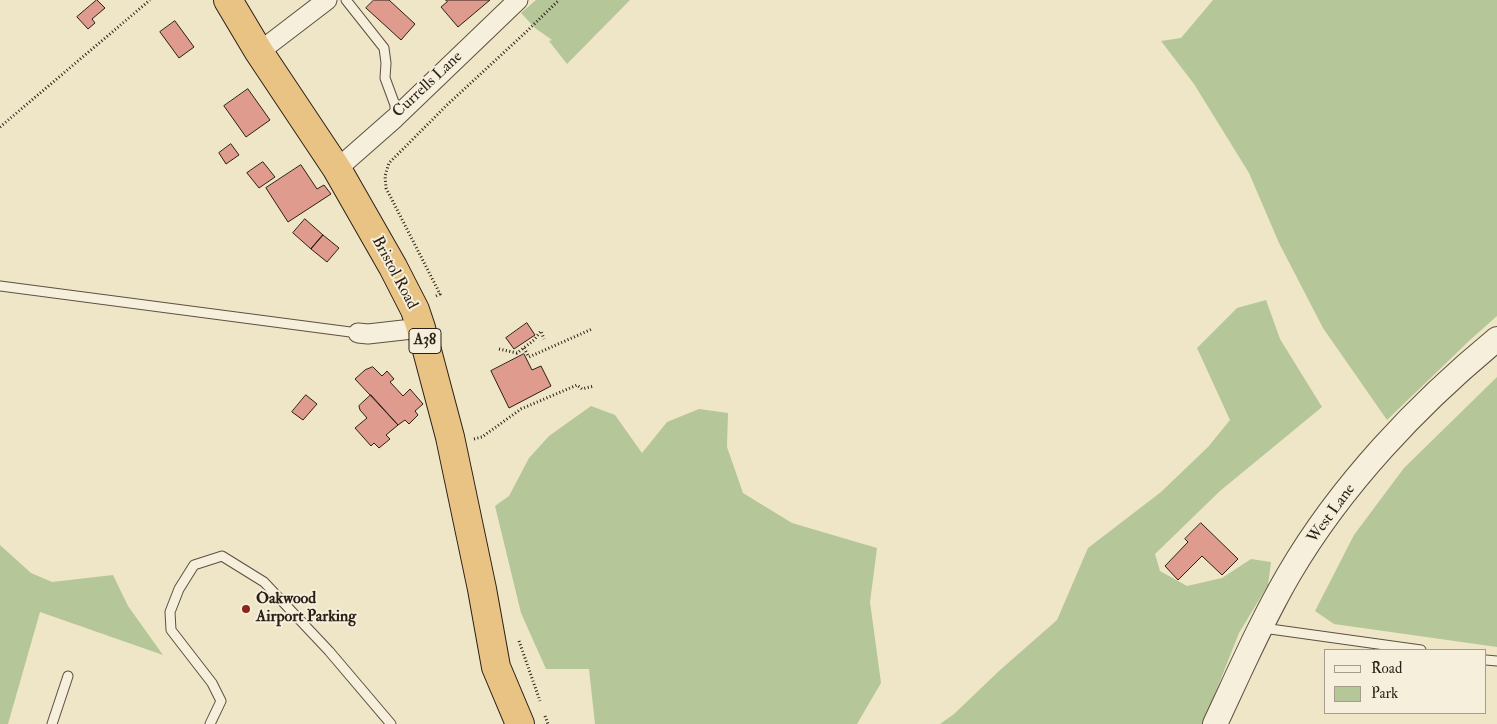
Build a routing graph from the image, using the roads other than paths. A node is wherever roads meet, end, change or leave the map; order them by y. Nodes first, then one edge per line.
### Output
1 (228, 0) edge
2 (328, 0) edge
3 (346, 0) edge
4 (518, 0) edge
5 (259, 52) junction
6 (395, 118) junction
7 (337, 169) junction
8 (0, 286) edge
9 (418, 319) junction
10 (358, 333) joint
11 (1497, 339) edge
12 (1260, 627) junction
13 (1414, 649) edge
14 (68, 676) dead end
15 (52, 724) edge
16 (210, 724) edge
17 (391, 724) edge
18 (520, 724) edge
19 (1216, 724) edge

1 - 5 highway, Bristol Road / A38
2 - 5 street
3 - 6 lane
4 - 6 street, Currells Lane
5 - 7 highway, Bristol Road / A38
6 - 7 street, Currells Lane
7 - 9 highway, Bristol Road / A38
8 - 10 lane
9 - 10 street
9 - 18 highway, Bristol Road / A38
11 - 12 street, West Lane
12 - 13 lane
12 - 19 street, West Lane
14 - 15 lane
16 - 17 lane

